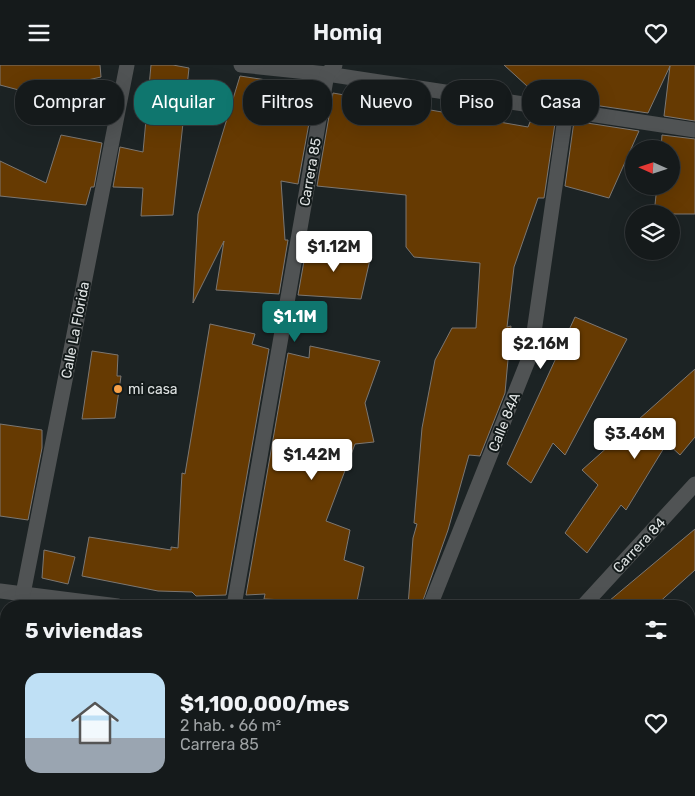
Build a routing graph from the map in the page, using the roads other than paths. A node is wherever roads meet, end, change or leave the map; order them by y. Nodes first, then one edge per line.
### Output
1 (126, 65) edge
2 (242, 65) edge
3 (331, 69) edge
4 (522, 103) edge
5 (599, 116) edge
6 (564, 125) edge
7 (695, 130) edge
8 (695, 484) edge
9 (0, 591) edge
10 (23, 594) junction
11 (42, 600) edge
12 (235, 600) edge
13 (432, 600) edge
14 (589, 600) edge

1 - 10 street, Calle La Florida
2 - 3 street
3 - 4 street
3 - 12 street, Carrera 85
5 - 7 street
6 - 13 street, Calle 84A
8 - 14 street, Carrera 84
9 - 10 street
10 - 11 street

